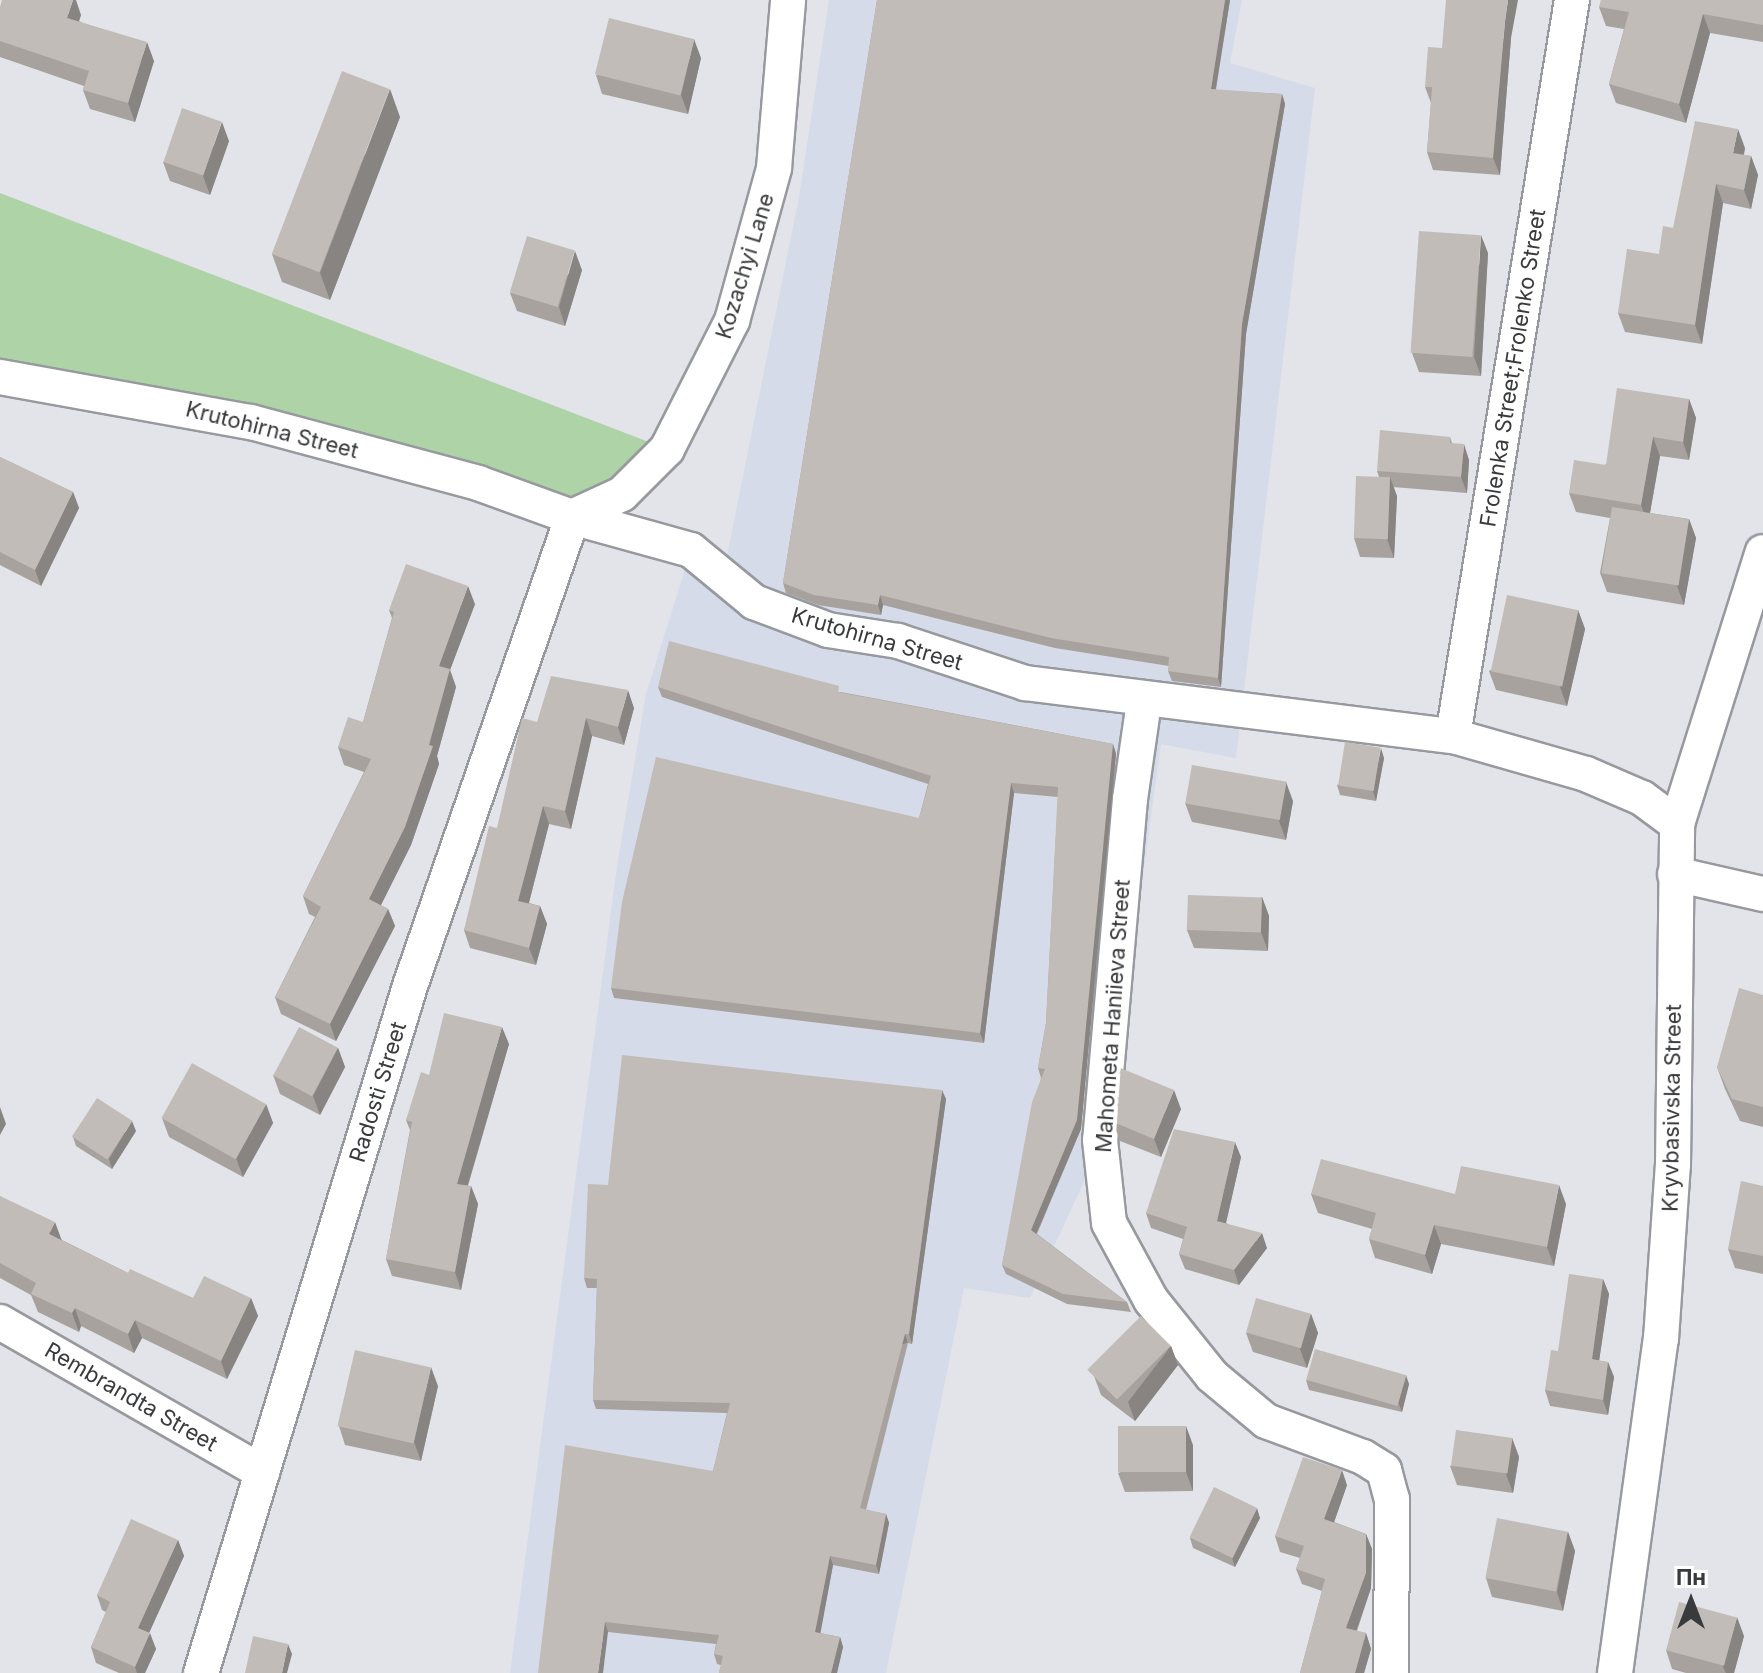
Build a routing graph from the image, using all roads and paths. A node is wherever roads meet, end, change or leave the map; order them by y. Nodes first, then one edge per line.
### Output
1 (788, 0) edge
2 (1572, 0) edge
3 (0, 377) edge
4 (572, 517) junction
5 (1763, 552) edge
6 (1144, 702) junction
7 (1453, 736) junction
8 (1677, 824) junction
9 (1675, 874) junction
10 (1763, 894) edge
11 (0, 1322) edge
12 (262, 1472) junction
13 (201, 1673) edge
14 (1391, 1673) edge
15 (1615, 1673) edge

1 - 4 street, Kozachyi Lane
2 - 7 street, Frolenka Street;Frolenko Street
3 - 4 street, Krutohirna Street
4 - 6 street, Krutohirna Street
4 - 12 street, Radosti Street
5 - 8 street, Kryvbasivska Street
6 - 7 street, Krutohirna Street
6 - 14 street, Mahometa Haniieva Street
7 - 8 street, Krutohirna Street
8 - 9 street, Kryvbasivska Street
9 - 10 street
9 - 15 street, Kryvbasivska Street
11 - 12 street, Rembrandta Street
12 - 13 street, Radosti Street

